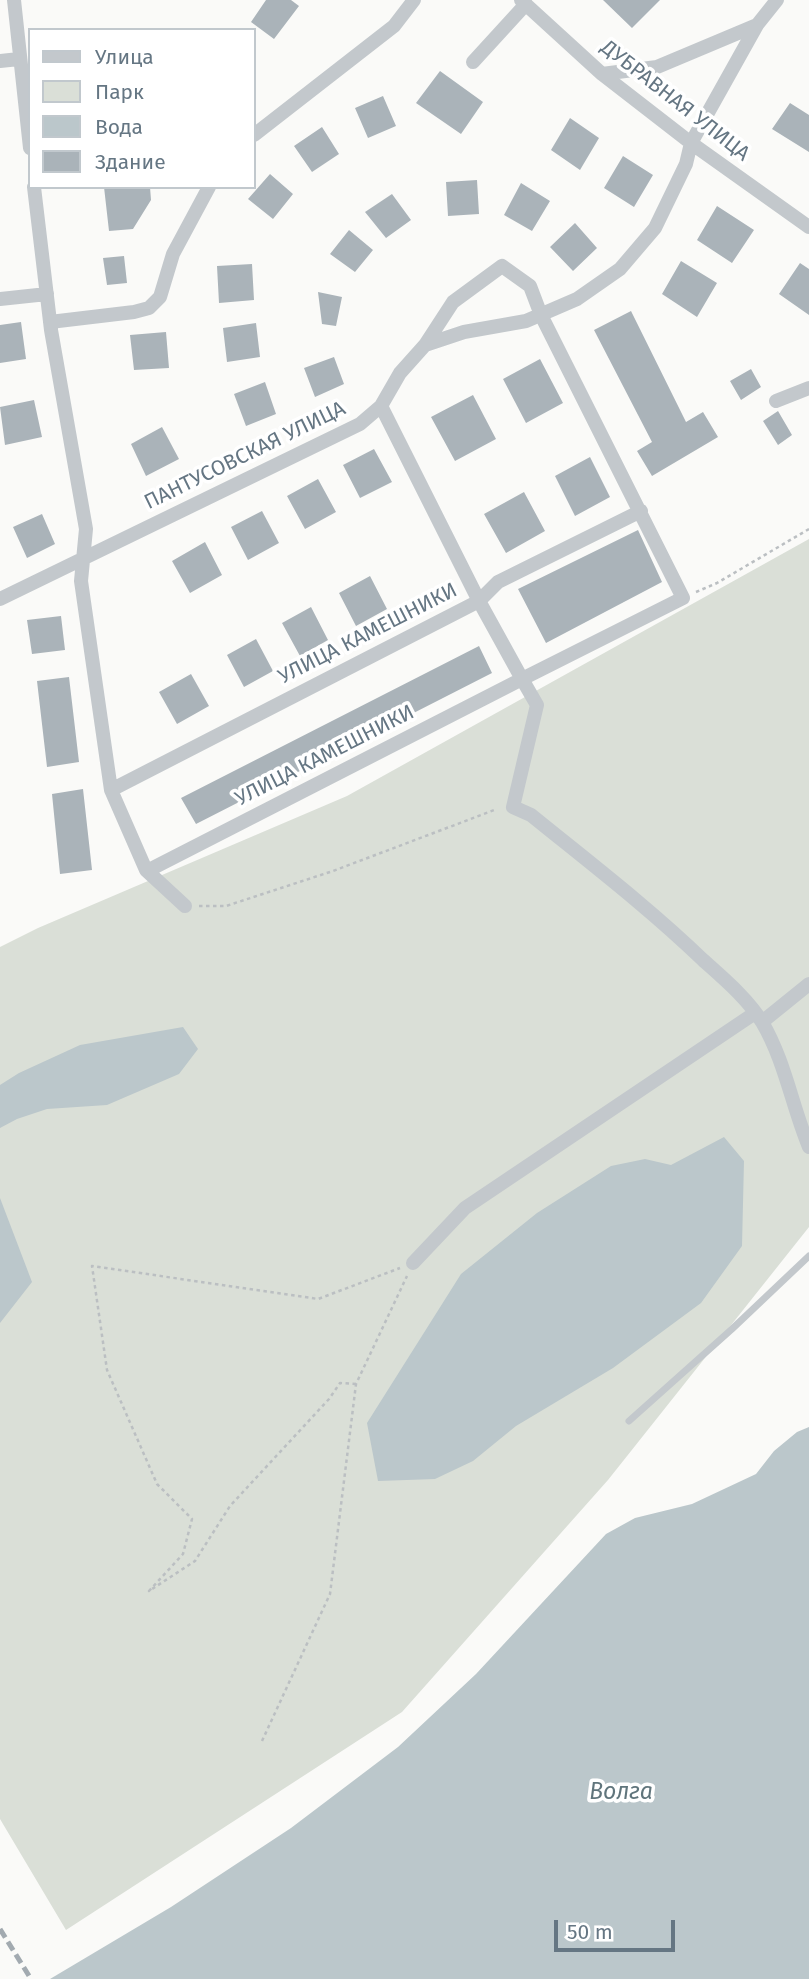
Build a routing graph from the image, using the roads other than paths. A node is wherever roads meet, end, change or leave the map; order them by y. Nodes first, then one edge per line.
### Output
1 (14, 0) edge
2 (414, 0) edge
3 (777, 0) edge
4 (524, 2) edge
5 (757, 25) junction
6 (19, 59) junction
7 (0, 61) edge
8 (473, 62) dead end
9 (602, 74) junction
10 (28, 132) edge
11 (256, 133) edge
12 (691, 143) junction
13 (34, 189) edge
14 (208, 189) edge
15 (809, 228) edge
16 (47, 294) junction
17 (0, 299) edge
18 (541, 315) junction
19 (50, 322) junction
20 (425, 345) junction
21 (809, 388) edge
22 (776, 401) dead end
23 (381, 406) junction
24 (640, 511) junction
25 (83, 559) junction
26 (0, 599) edge
27 (479, 601) junction
28 (522, 679) junction
29 (111, 790) junction
30 (147, 871) junction
31 (185, 905) road end
32 (809, 984) edge
33 (758, 1018) junction
34 (809, 1147) edge
35 (809, 1256) edge
36 (413, 1263) road end
37 (629, 1421) dead end

1 - 6 street
2 - 11 street
3 - 5 street, ПАНТУСОВСКАЯ УЛИЦА
4 - 8 street
4 - 9 street, ДУБРАВНАЯ УЛИЦА
5 - 9 street
5 - 12 street, ПАНТУСОВСКАЯ УЛИЦА
6 - 7 street
6 - 10 street
9 - 12 street, ДУБРАВНАЯ УЛИЦА
12 - 15 street, ДУБРАВНАЯ УЛИЦА
12 - 18 street, ПАНТУСОВСКАЯ УЛИЦА
13 - 16 street
14 - 19 street
16 - 17 street
16 - 19 street
18 - 20 street, ПАНТУСОВСКАЯ УЛИЦА
18 - 20 street
18 - 24 street
19 - 25 street
20 - 23 street, ПАНТУСОВСКАЯ УЛИЦА
21 - 22 street
23 - 25 street, ПАНТУСОВСКАЯ УЛИЦА
23 - 27 street
24 - 27 street, УЛИЦА КАМЕШНИКИ
24 - 28 street, УЛИЦА КАМЕШНИКИ
25 - 26 street, ПАНТУСОВСКАЯ УЛИЦА
25 - 29 street
27 - 28 street
27 - 29 street, УЛИЦА КАМЕШНИКИ
28 - 30 street, УЛИЦА КАМЕШНИКИ
28 - 33 street
29 - 30 street
30 - 31 street
32 - 33 street
33 - 34 street
33 - 36 street
35 - 37 lane

